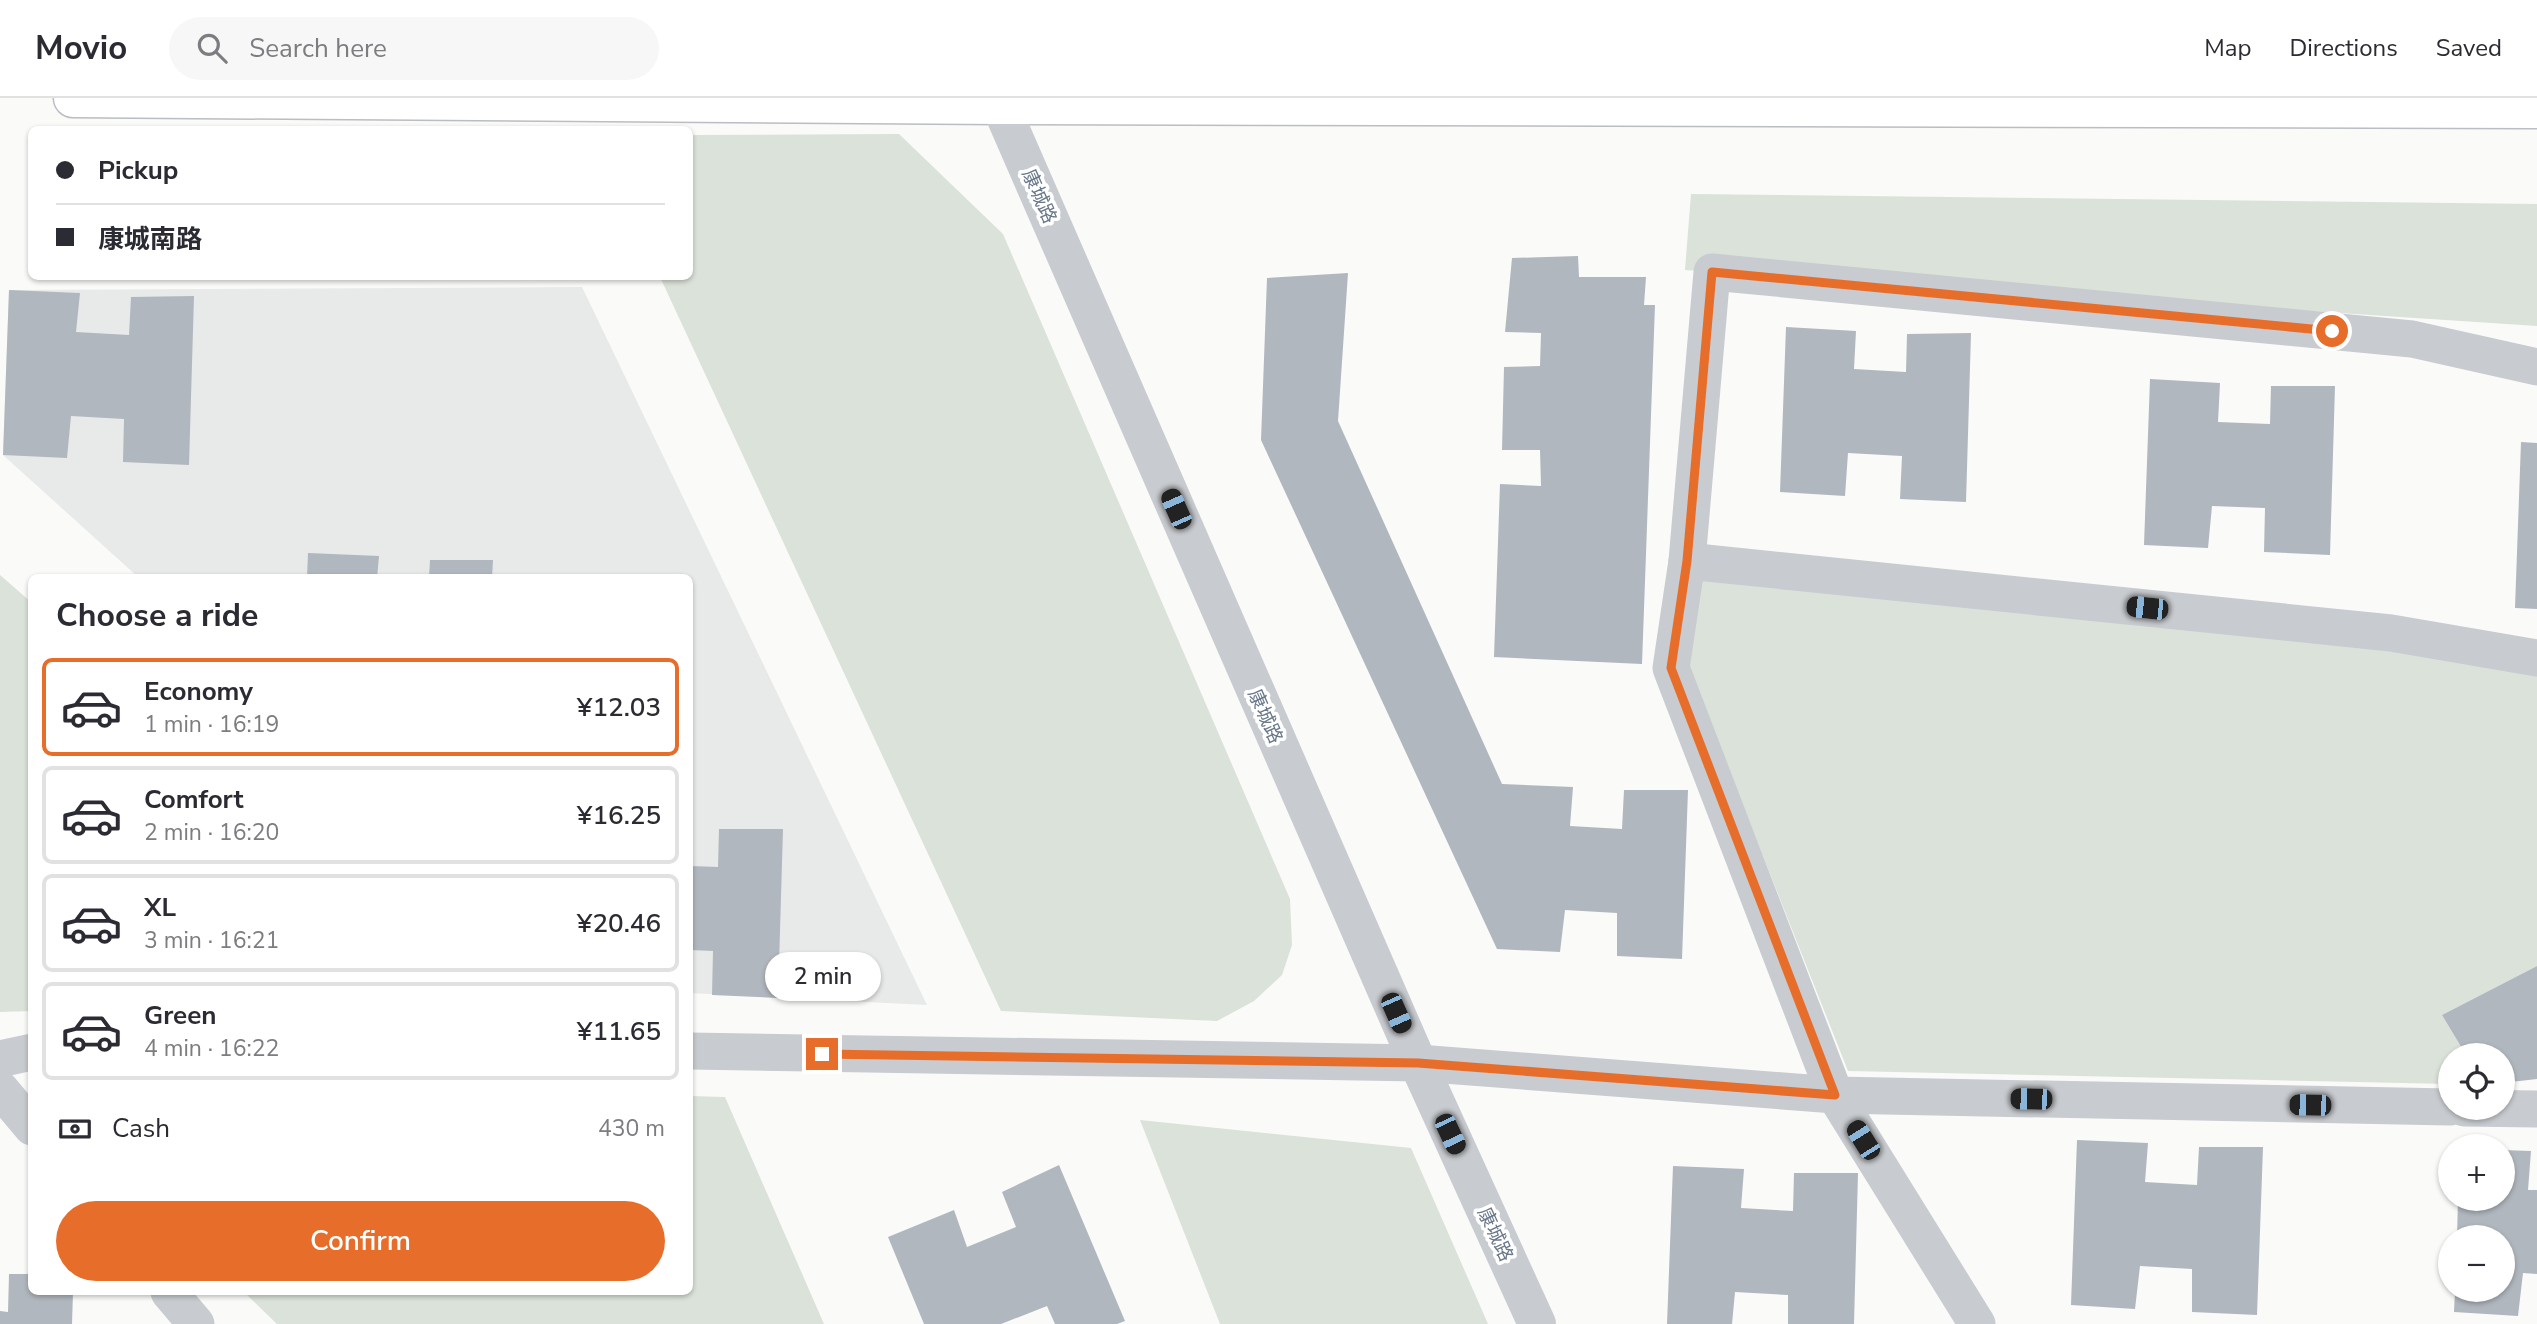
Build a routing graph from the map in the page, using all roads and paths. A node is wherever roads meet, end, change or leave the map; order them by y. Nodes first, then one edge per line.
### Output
1 (73, 98) edge
2 (1000, 105) junction
3 (2537, 109) edge
4 (2537, 367) edge
5 (1687, 561) junction
6 (2537, 658) edge
7 (693, 1051) edge
8 (28, 1053) edge
9 (0, 1059) edge
10 (1418, 1063) junction
11 (0, 1089) edge
12 (1835, 1095) junction
13 (2438, 1107) edge
14 (2515, 1109) edge
15 (2537, 1109) edge
16 (28, 1122) edge
17 (172, 1295) edge
18 (196, 1324) edge
19 (1537, 1324) edge
20 (1977, 1324) edge

1 - 2 highway
2 - 3 highway
2 - 10 street, 康城路
4 - 5 street
5 - 6 street
5 - 12 street
7 - 10 street
8 - 9 street
10 - 12 street
10 - 19 street, 康城路
11 - 16 street
12 - 13 street
12 - 20 street
14 - 15 street
17 - 18 street

